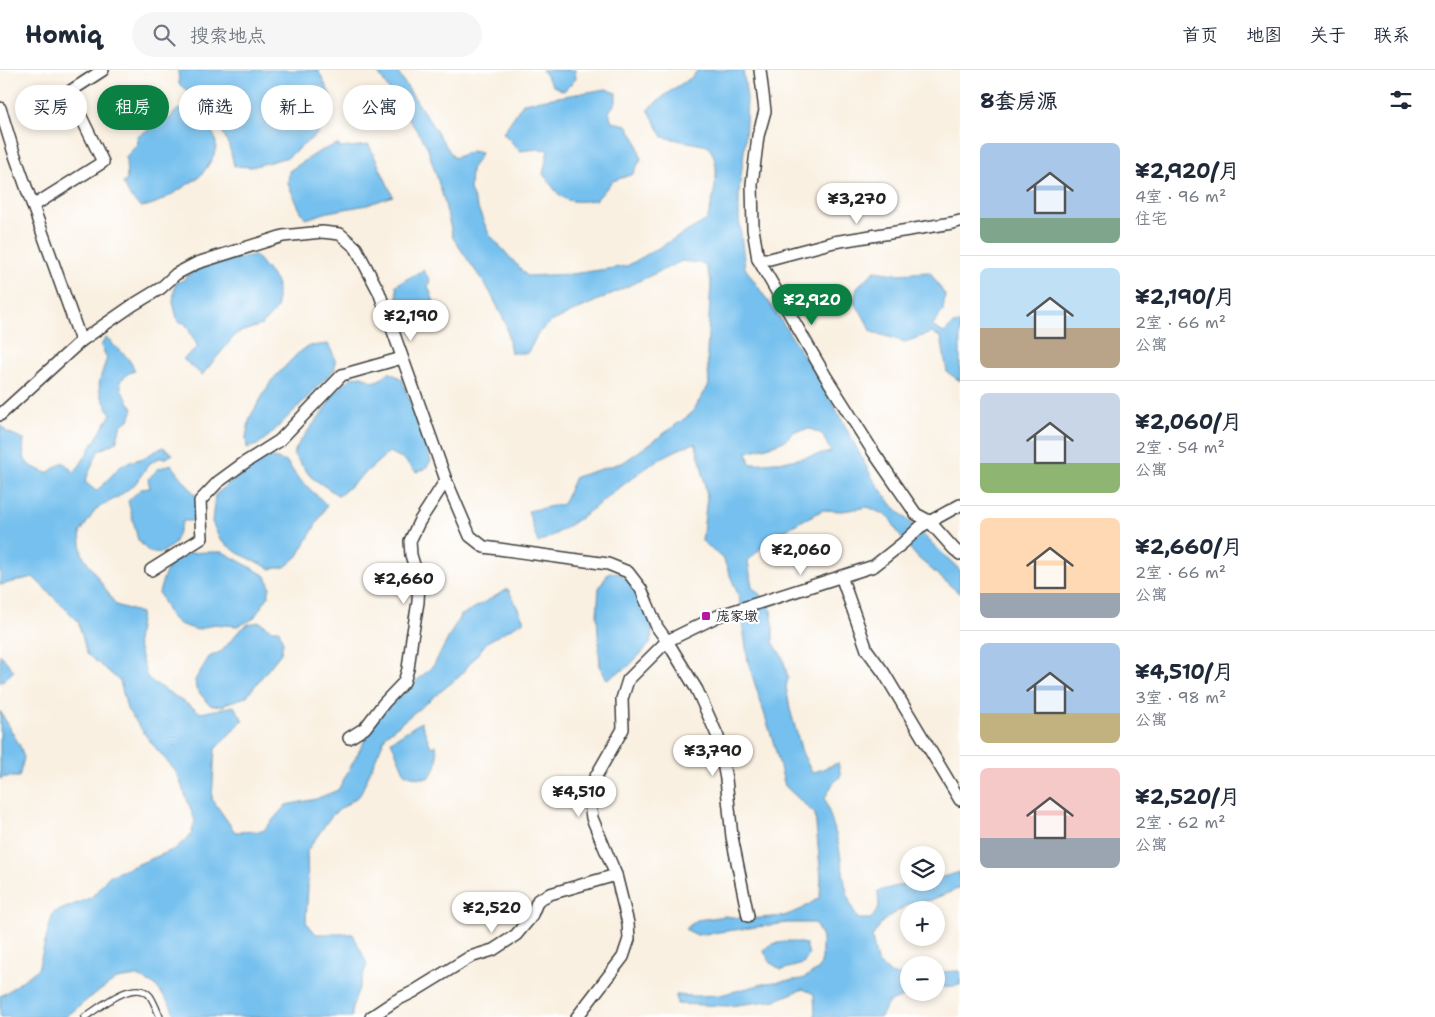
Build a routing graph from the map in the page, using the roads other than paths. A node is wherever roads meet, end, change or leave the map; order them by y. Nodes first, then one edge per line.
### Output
1 (103, 70) edge
2 (760, 70) edge
3 (0, 108) edge
4 (33, 206) junction
5 (960, 221) edge
6 (758, 259) junction
7 (81, 340) junction
8 (402, 358) junction
9 (0, 415) edge
10 (446, 480) junction
11 (960, 505) edge
12 (924, 524) junction
13 (960, 554) edge
14 (151, 570) dead end
15 (841, 576) junction
16 (667, 641) junction
17 (349, 738) dead end
18 (960, 800) edge
19 (616, 875) junction
20 (748, 916) dead end
21 (85, 1017) edge
22 (160, 1017) edge
23 (371, 1017) edge
24 (577, 1017) edge

1 - 4 street
2 - 6 street
3 - 4 street
4 - 7 street
5 - 6 street
6 - 12 street
7 - 8 street
7 - 9 street
8 - 10 street
8 - 14 street
10 - 16 street
10 - 17 street
11 - 12 street
12 - 13 street
12 - 15 street
15 - 16 street
15 - 18 street
16 - 19 street
16 - 20 street
19 - 23 street
19 - 24 street
21 - 22 lane

